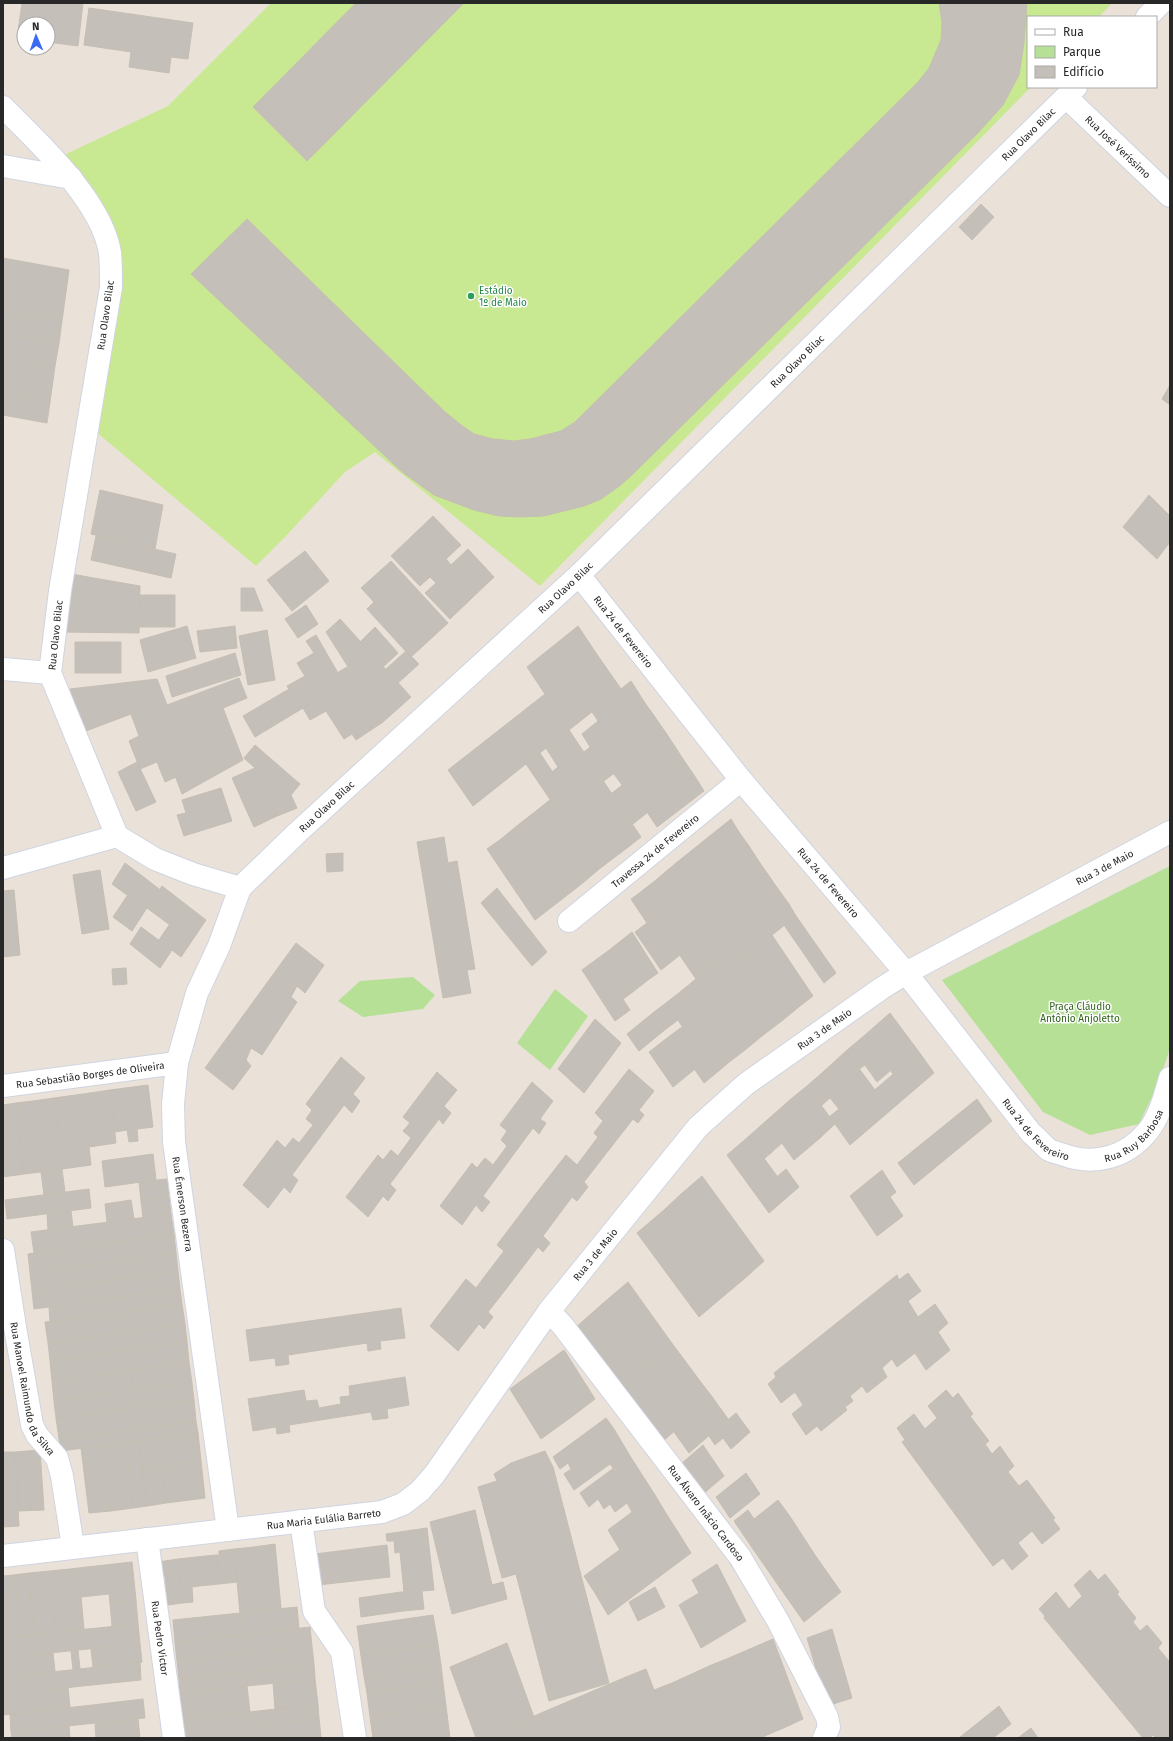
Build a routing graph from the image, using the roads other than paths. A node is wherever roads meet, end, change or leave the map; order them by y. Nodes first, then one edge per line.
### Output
1 (1161, 3) edge
2 (1148, 16) edge
3 (1071, 92) edge
4 (3, 107) edge
5 (3, 166) edge
6 (71, 178) junction
7 (1170, 196) edge
8 (579, 575) junction
9 (3, 669) edge
10 (50, 673) junction
11 (741, 780) junction
12 (1170, 832) edge
13 (117, 836) junction
14 (3, 868) edge
15 (240, 888) junction
16 (569, 922) dead end
17 (906, 973) junction
18 (177, 1063) junction
19 (1170, 1078) edge
20 (3, 1086) edge
21 (1096, 1160) joint
22 (3, 1250) edge
23 (549, 1311) junction
24 (9, 1328) edge
25 (301, 1521) junction
26 (228, 1530) junction
27 (147, 1539) junction
28 (73, 1547) junction
29 (3, 1556) edge
30 (825, 1737) edge
31 (174, 1738) edge
32 (355, 1738) edge

1 - 2 street
3 - 7 street, Rua José Veríssimo
3 - 8 street, Rua Olavo Bilac
4 - 6 street, Rua Olavo Bilac
5 - 6 street
6 - 10 street, Rua Olavo Bilac
8 - 11 street, Rua 24 de Fevereiro
8 - 15 street, Rua Olavo Bilac
9 - 10 street
10 - 13 street, Rua Olavo Bilac
11 - 16 street, Travessa 24 de Fevereiro
11 - 17 street, Rua 24 de Fevereiro
12 - 17 street, Rua 3 de Maio
13 - 14 street
13 - 15 street
15 - 18 street, Rua Émerson Bezerra
17 - 21 street, Rua 24 de Fevereiro
17 - 23 street, Rua 3 de Maio
18 - 20 street, Rua Sebastião Borges de Oliveira
18 - 26 street, Rua Émerson Bezerra
19 - 21 street, Rua Ruy Barbosa
22 - 24 street, Rua Manoel Raimundo da Silva
23 - 25 street, Rua Maria Eulália Barreto
23 - 30 street, Rua Álvaro Inâcio Cardoso
24 - 28 street, Rua Manoel Raimundo da Silva
25 - 26 street, Rua Maria Eulália Barreto
25 - 32 street
26 - 27 street, Rua Maria Eulália Barreto
27 - 28 street, Rua Maria Eulália Barreto
27 - 31 street, Rua Pedro Victor
28 - 29 street, Rua Maria Eulália Barreto

